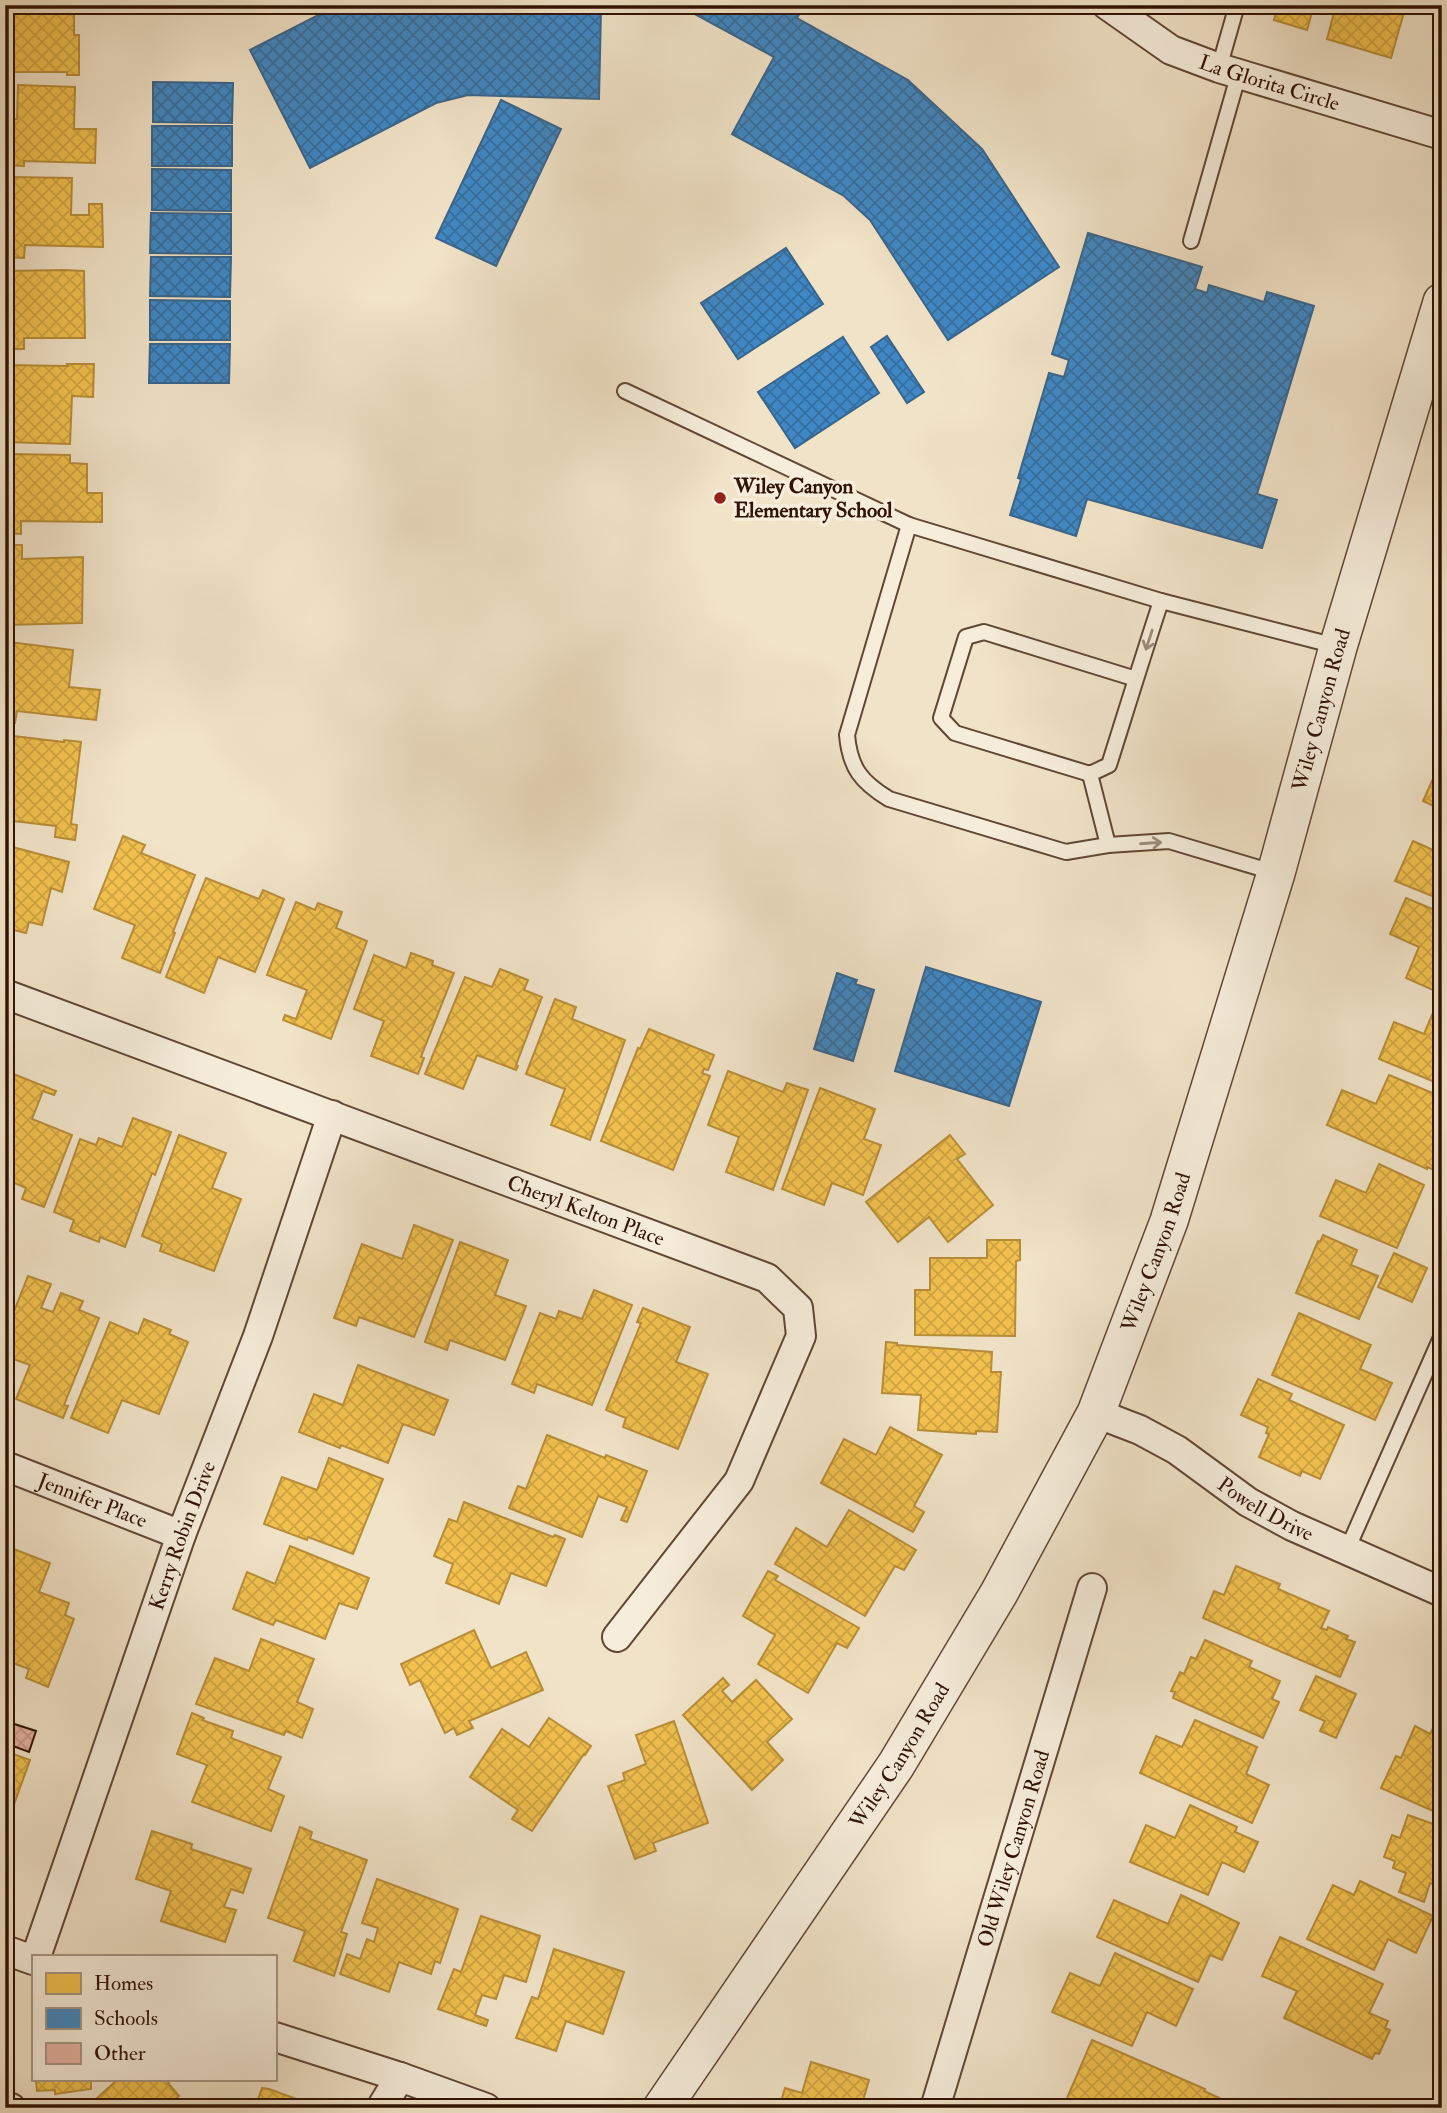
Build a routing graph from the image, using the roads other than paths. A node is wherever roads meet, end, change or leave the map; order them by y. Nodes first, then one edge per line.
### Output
1 (1107, 5) edge
2 (1237, 5) edge
3 (1229, 70) junction
4 (1442, 135) edge
5 (1191, 241) dead end
6 (1442, 302) edge
7 (625, 391) dead end
8 (909, 525) junction
9 (1161, 601) junction
10 (1338, 647) junction
11 (1136, 679) junction
12 (1090, 774) junction
13 (1108, 845) junction
14 (1276, 873) junction
15 (5, 994) edge
16 (332, 1115) junction
17 (1442, 1335) edge
18 (1096, 1413) junction
19 (5, 1466) edge
20 (181, 1535) junction
21 (1347, 1550) junction
22 (1092, 1588) dead end
23 (1442, 1592) edge
24 (617, 1637) dead end
25 (5, 1950) edge
26 (35, 1955) edge
27 (32, 1958) edge
28 (276, 2037) edge
29 (400, 2077) junction
30 (5, 2106) edge
31 (11, 2108) edge
32 (381, 2108) edge
33 (486, 2108) edge
34 (662, 2108) edge
35 (935, 2108) edge

1 - 3 street, La Glorita Circle
2 - 3 lane
3 - 4 street, La Glorita Circle
3 - 5 lane
6 - 10 street, Wiley Canyon Road
7 - 8 lane
8 - 9 lane
8 - 13 lane
9 - 10 lane
9 -> 11 lane
10 - 14 street, Wiley Canyon Road
11 - 12 lane
11 - 12 lane
12 - 13 lane
13 -> 14 lane
14 - 18 street, Wiley Canyon Road
15 - 16 street, Cheryl Kelton Place
16 - 20 street, Kerry Robin Drive
16 - 24 street, Cheryl Kelton Place
17 - 21 lane
18 - 21 street, Powell Drive
18 - 34 street, Wiley Canyon Road
19 - 20 street, Jennifer Place
20 - 26 street, Kerry Robin Drive
21 - 23 street, Powell Drive
22 - 35 street, Old Wiley Canyon Road
25 - 27 street
28 - 29 street
29 - 32 street
29 - 33 street
30 - 31 street

